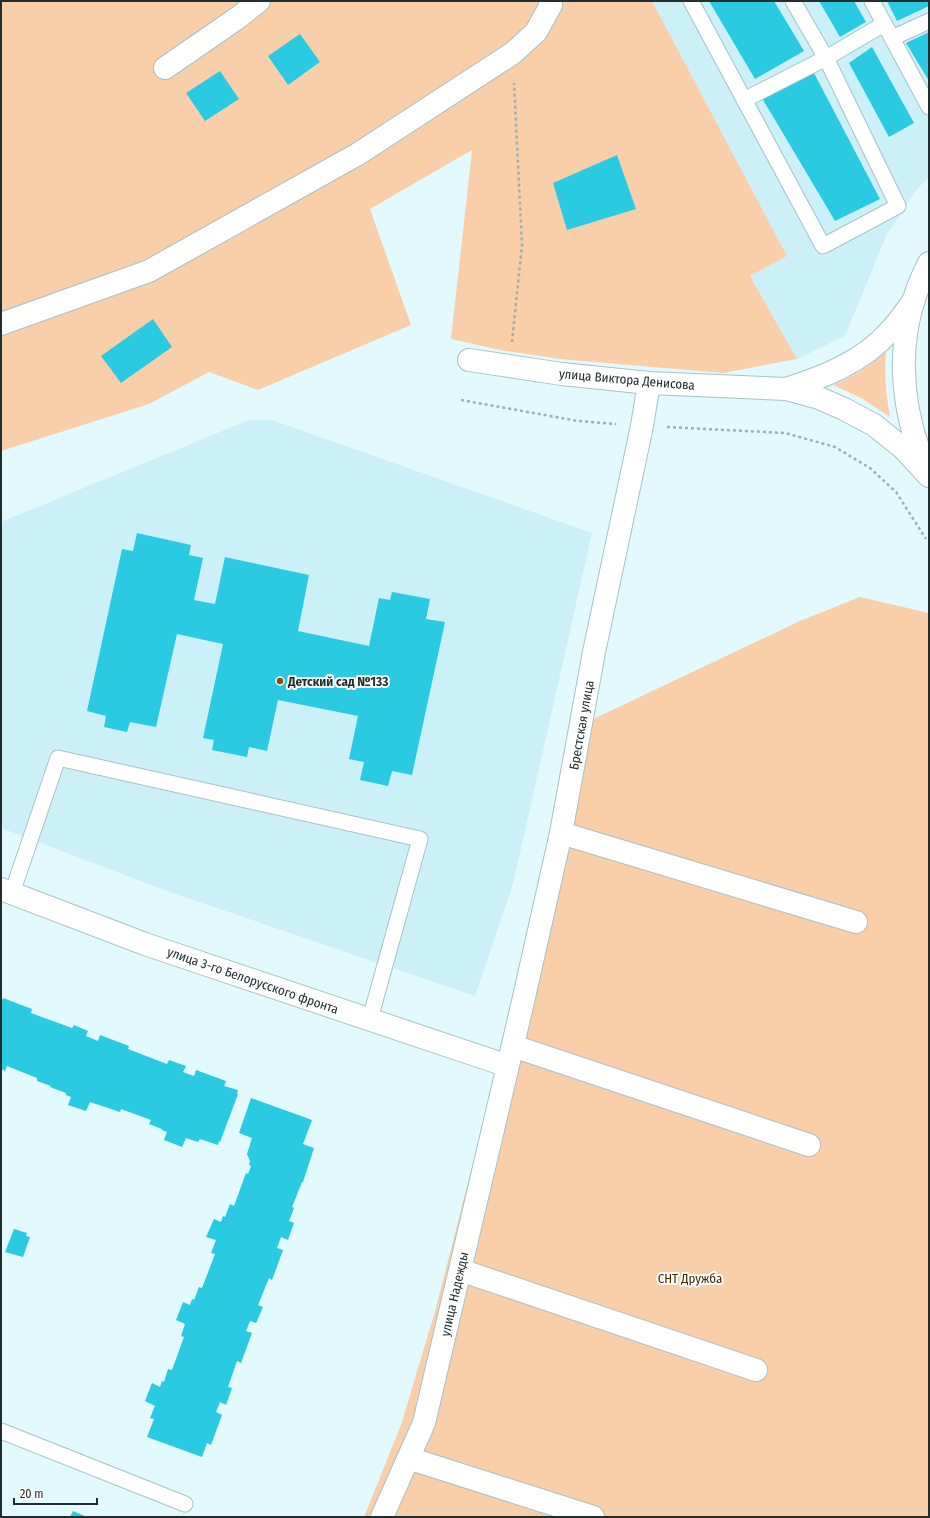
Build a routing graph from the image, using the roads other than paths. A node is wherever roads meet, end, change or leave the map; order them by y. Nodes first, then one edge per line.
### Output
1 (259, 1) edge
2 (550, 1) edge
3 (691, 1) edge
4 (793, 1) edge
5 (872, 1) edge
6 (929, 21) edge
7 (884, 24) junction
8 (892, 38) junction
9 (826, 58) junction
10 (165, 68) dead end
11 (744, 100) junction
12 (929, 106) edge
13 (929, 263) edge
14 (914, 300) junction
15 (1, 324) edge
16 (469, 360) dead end
17 (649, 383) junction
18 (786, 389) junction
19 (929, 476) edge
20 (561, 833) junction
21 (6, 891) edge
22 (856, 922) dead end
23 (370, 1019) junction
24 (510, 1056) junction
25 (809, 1145) dead end
26 (460, 1270) junction
27 (756, 1370) dead end
28 (1, 1431) edge
29 (408, 1458) junction
30 (185, 1504) dead end
31 (382, 1517) edge
32 (593, 1517) edge

1 - 10 street
2 - 15 street
3 - 11 lane
4 - 9 lane
5 - 7 lane
6 - 8 lane
7 - 8 lane
7 - 9 lane
8 - 12 lane
9 - 11 lane
9 - 11 lane
13 - 14 street
14 - 18 street, улица Виктора Денисова
14 - 19 street
16 - 17 street, улица Виктора Денисова
17 - 18 street, улица Виктора Денисова
17 - 20 street, Брестская улица
18 - 19 street, улица Виктора Денисова
20 - 22 street
20 - 24 street, Брестская улица
21 - 23 street, улица 3-го Белорусского фронта
21 - 23 lane
23 - 24 street, улица 3-го Белорусского фронта
24 - 25 street, улица 3-го Белорусского фронта
24 - 26 street, улица Надежды
26 - 27 street
26 - 29 street, улица Надежды
28 - 30 lane
29 - 31 street, улица Надежды
29 - 32 street

